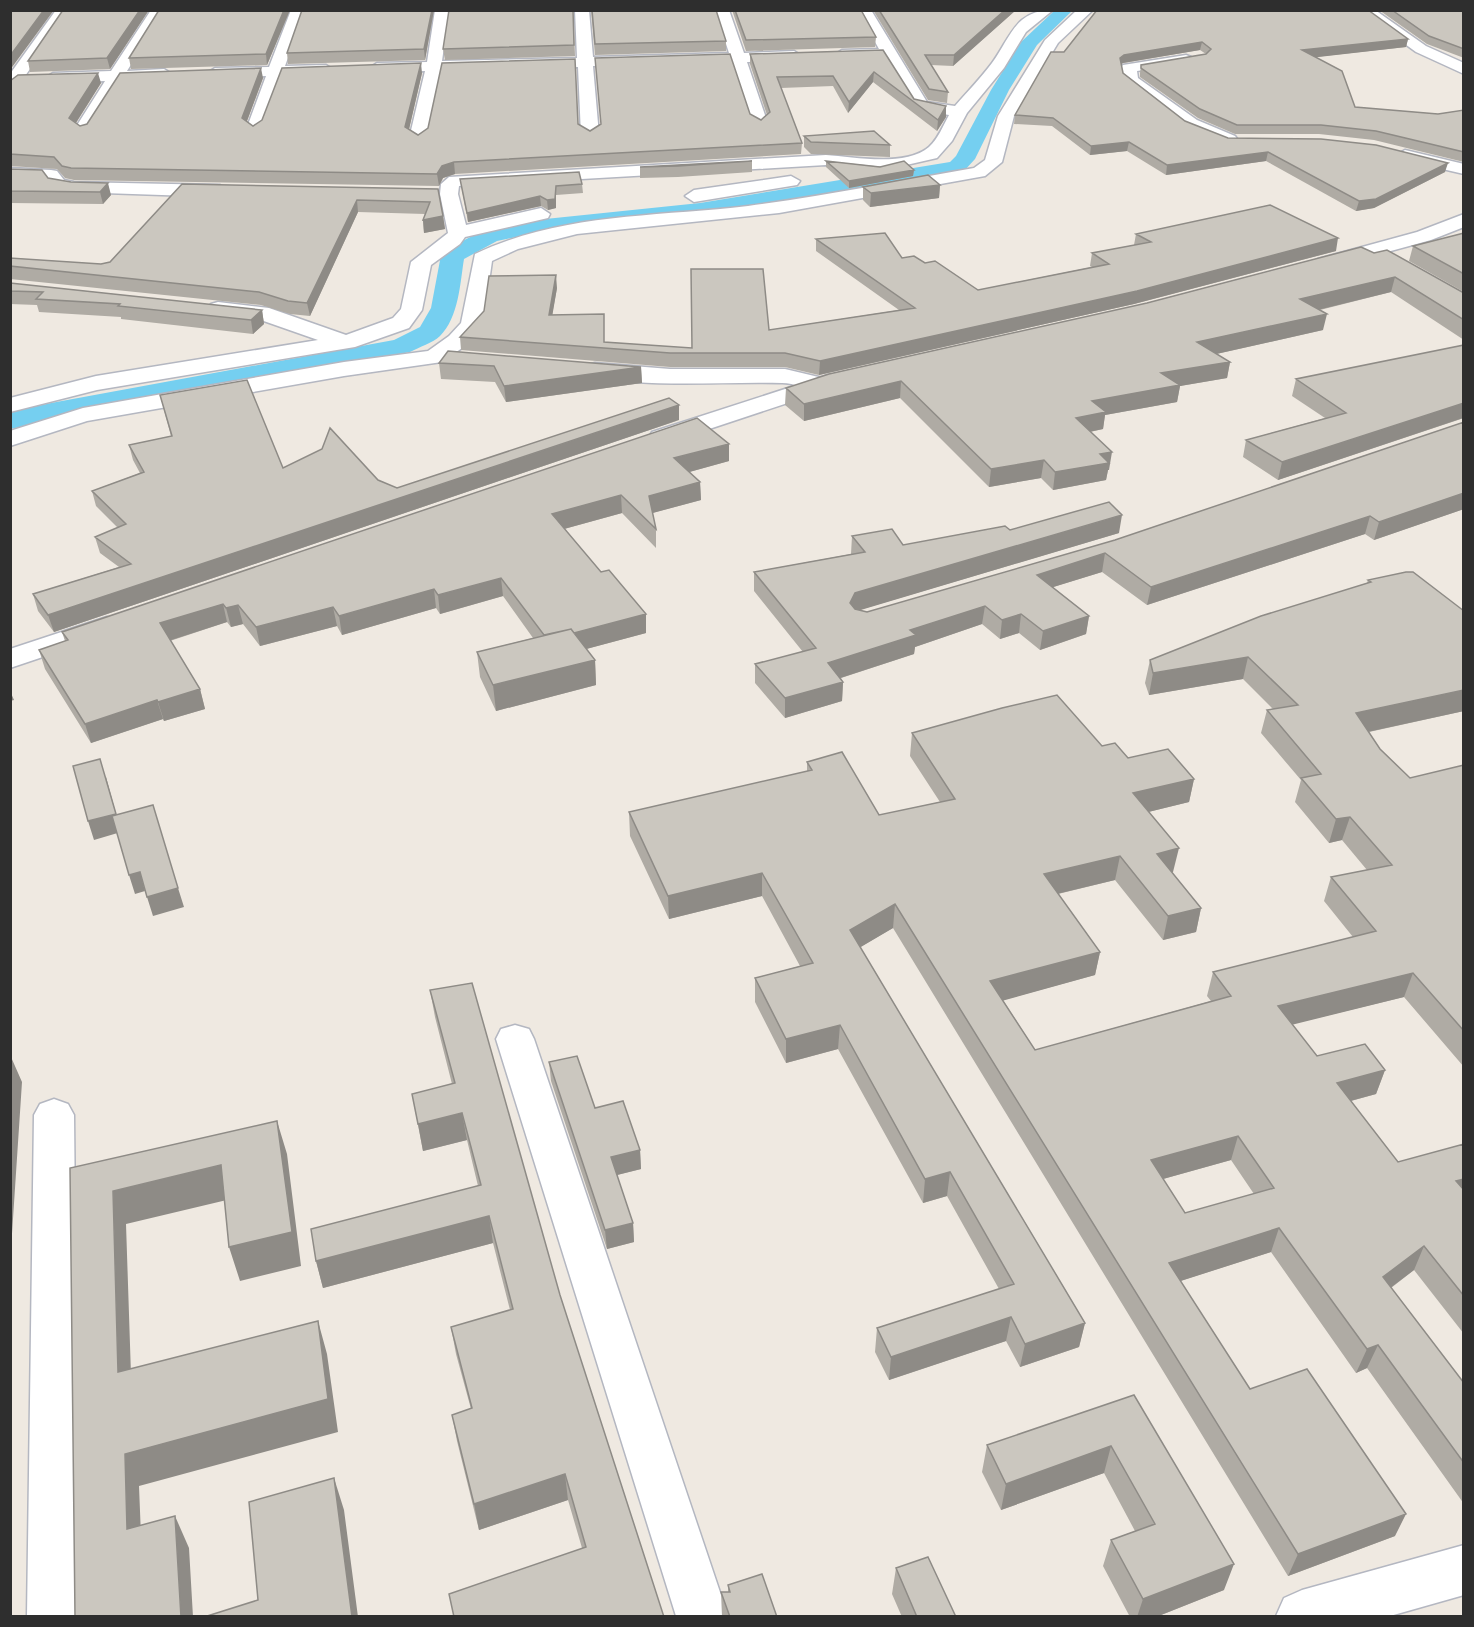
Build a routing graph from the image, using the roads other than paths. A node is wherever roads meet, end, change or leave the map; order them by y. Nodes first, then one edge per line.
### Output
1 (64, 10) edge
2 (158, 10) edge
3 (298, 10) edge
4 (442, 10) edge
5 (582, 10) edge
6 (722, 10) edge
7 (864, 10) edge
8 (1046, 10) edge
9 (1086, 10) edge
10 (1365, 10) edge
11 (889, 53) junction
12 (832, 55) edge
13 (808, 56) edge
14 (1199, 57) edge
15 (739, 58) junction
16 (584, 63) junction
17 (434, 67) junction
18 (343, 69) edge
19 (365, 69) edge
20 (1464, 69) edge
21 (274, 71) junction
22 (116, 76) junction
23 (13, 83) edge
24 (959, 112) junction
25 (760, 124) edge
26 (82, 130) edge
27 (254, 130) edge
28 (590, 135) edge
29 (418, 139) edge
30 (1244, 141) edge
31 (1385, 150) edge
32 (884, 165) junction
33 (1464, 169) edge
34 (10, 173) edge
35 (244, 192) edge
36 (449, 194) junction
37 (429, 195) edge
38 (1464, 220) edge
39 (458, 233) junction
40 (1374, 249) junction
41 (1394, 261) edge
42 (1301, 270) edge
43 (193, 306) edge
44 (347, 342) junction
45 (423, 356) junction
46 (469, 360) edge
47 (575, 368) edge
48 (854, 376) edge
49 (819, 384) junction
50 (10, 405) edge
51 (10, 440) edge
52 (638, 444) edge
53 (132, 617) edge
54 (10, 659) edge
55 (515, 1039) dead end
56 (54, 1115) dead end
57 (1464, 1570) edge
58 (52, 1617) edge
59 (702, 1617) edge
60 (1302, 1617) edge

1 - 23 street
2 - 22 street
3 - 21 street
4 - 17 street
5 - 16 street
6 - 15 street
7 - 11 street
8 - 24 street
9 - 45 street
10 - 20 street
11 - 12 street
11 - 24 street
13 - 15 street
14 - 30 street
15 - 16 street
15 - 25 street
16 - 17 street
16 - 28 street
17 - 19 street
17 - 29 street
18 - 21 street
21 - 22 street
21 - 27 street
22 - 23 street
22 - 26 street
24 - 32 street
31 - 33 street
32 - 36 street
32 - 39 street
34 - 35 street
36 - 37 street
36 - 39 street
38 - 40 street
39 - 44 street
40 - 41 street
40 - 42 street
43 - 44 street
44 - 45 street
44 - 50 street
45 - 46 street
45 - 51 street
47 - 49 street
48 - 49 street
49 - 52 street
53 - 54 street
55 - 59 street
56 - 58 street
57 - 60 street

